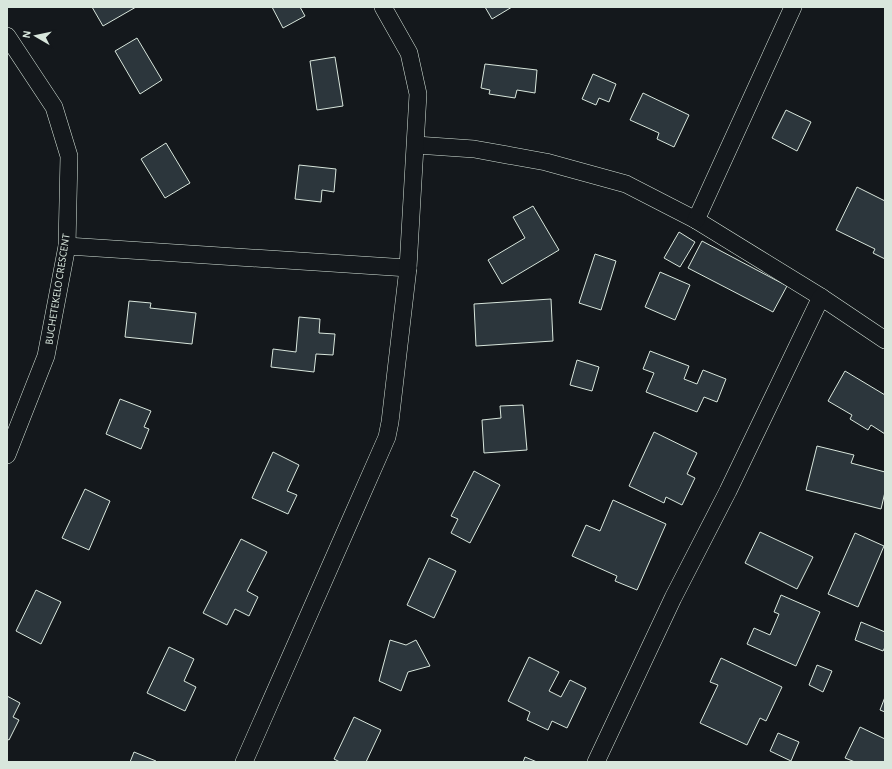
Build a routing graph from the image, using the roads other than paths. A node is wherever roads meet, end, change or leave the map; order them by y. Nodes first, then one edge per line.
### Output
1 (383, 7) edge
2 (793, 7) edge
3 (7, 36) edge
4 (416, 145) junction
5 (696, 220) junction
6 (67, 246) junction
7 (408, 268) junction
8 (821, 297) junction
9 (885, 340) edge
10 (7, 455) edge
11 (244, 762) edge
12 (596, 762) edge

1 - 4 street
2 - 5 street
3 - 6 street, BUCHETEKELO CRESCENT
4 - 5 street
4 - 7 street
5 - 8 street
6 - 7 street
6 - 10 street, BUCHETEKELO CRESCENT
7 - 11 street
8 - 9 street
8 - 12 street

